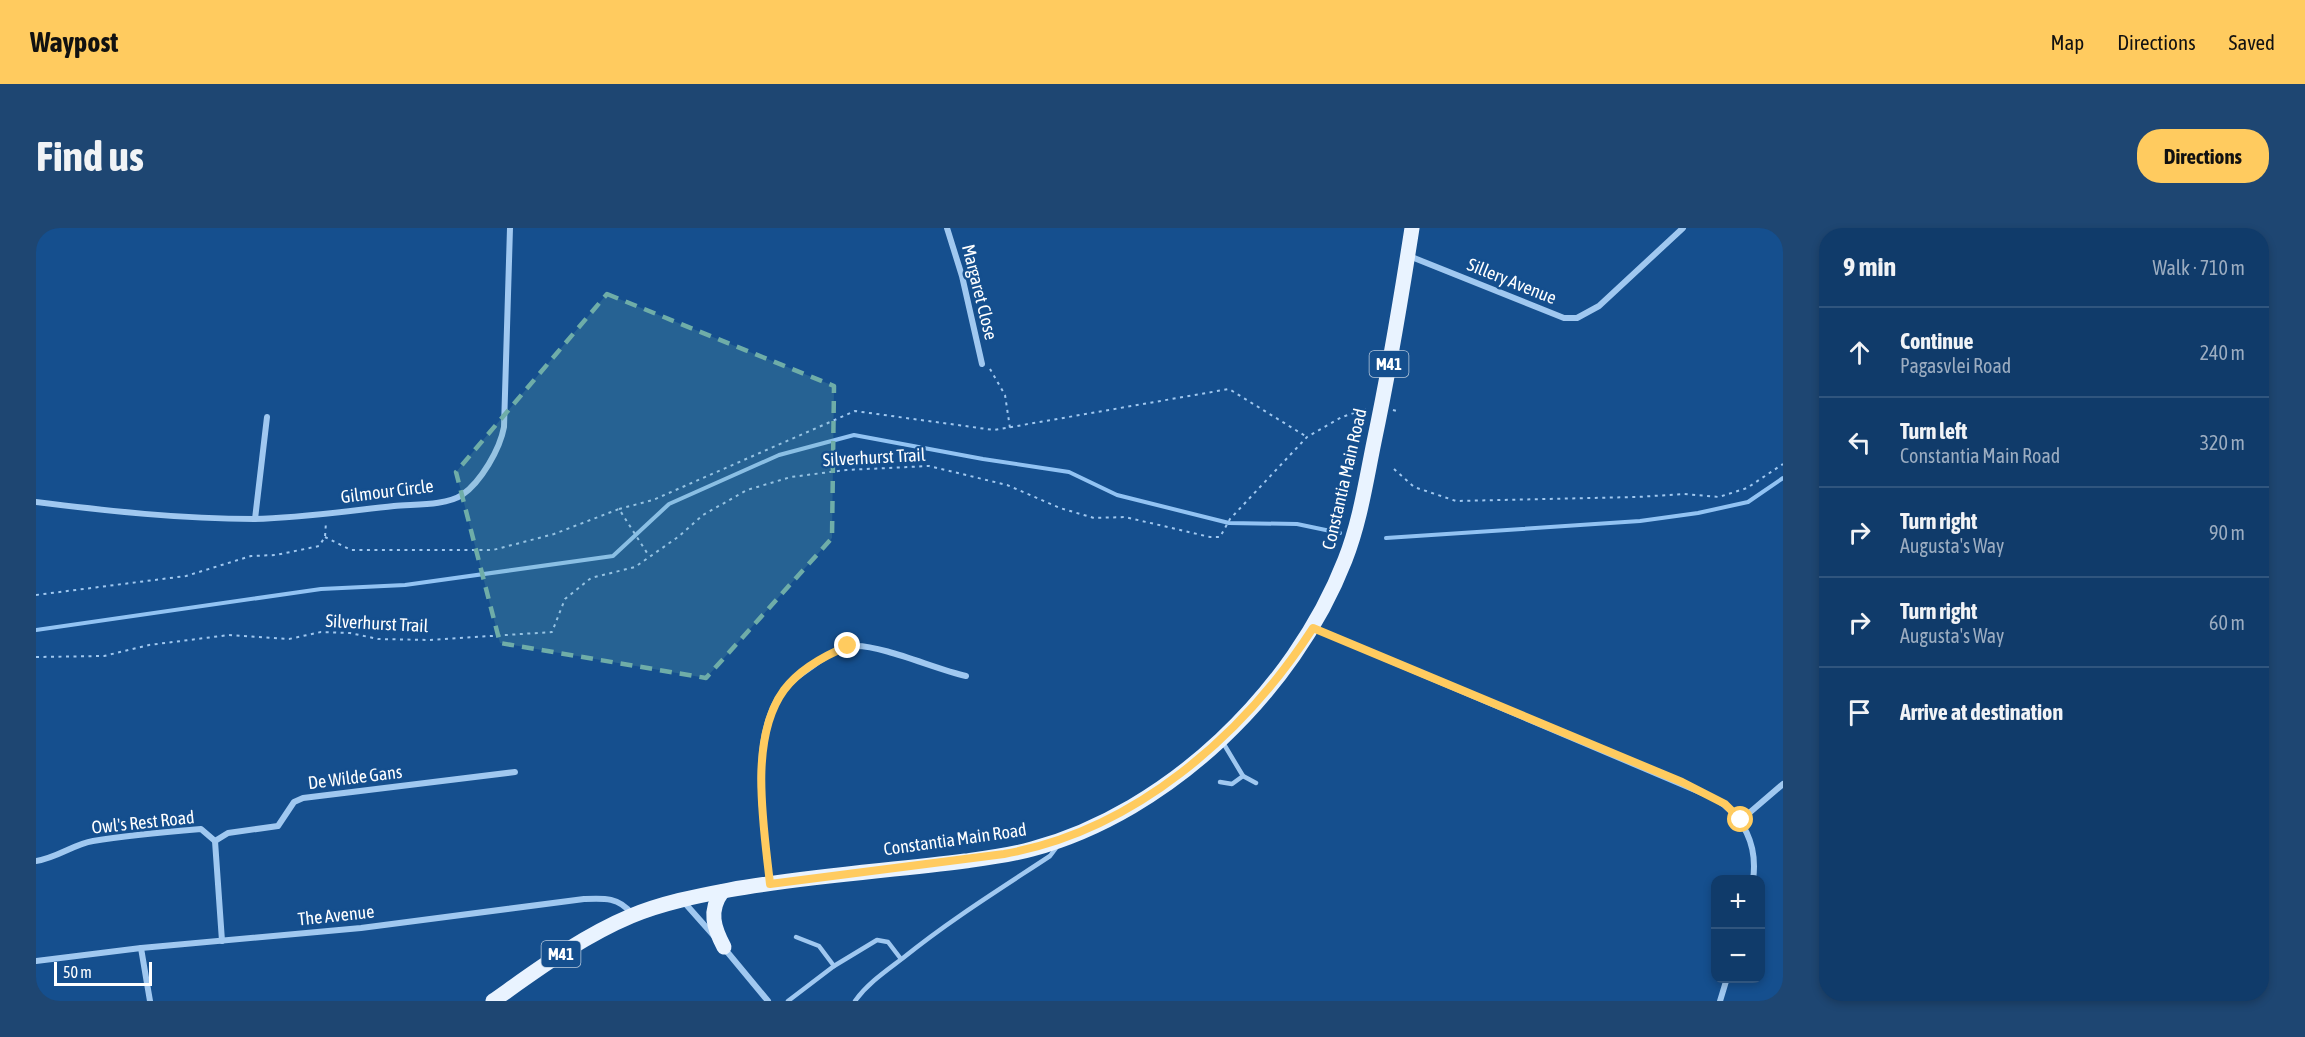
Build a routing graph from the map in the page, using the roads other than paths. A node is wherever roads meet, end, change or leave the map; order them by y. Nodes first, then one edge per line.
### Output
1 (510, 228) edge
2 (947, 228) edge
3 (1412, 228) edge
4 (1683, 228) edge
5 (1408, 256) junction
6 (982, 364) road end
7 (267, 417) dead end
8 (36, 502) edge
9 (255, 519) junction
10 (1313, 628) junction
11 (966, 676) dead end
12 (1221, 739) junction
13 (515, 772) dead end
14 (1243, 776) junction
15 (1220, 782) dead end
16 (1256, 783) dead end
17 (1783, 784) edge
18 (1741, 820) junction
19 (1061, 838) junction
20 (215, 841) junction
21 (36, 861) edge
22 (1753, 875) edge
23 (770, 884) junction
24 (722, 892) junction
25 (682, 900) junction
26 (633, 915) junction
27 (796, 937) dead end
28 (222, 941) junction
29 (724, 947) junction
30 (141, 948) junction
31 (902, 959) junction
32 (36, 961) edge
33 (834, 966) junction
34 (1725, 983) edge
35 (150, 1001) edge
36 (493, 1001) edge
37 (768, 1001) edge
38 (788, 1001) edge
39 (855, 1001) edge
40 (1720, 1001) edge

1 - 9 street, Gilmour Circle
2 - 6 street, Margaret Close
3 - 5 main road, Constantia Main Road / M41
4 - 5 street, Sillery Avenue
5 - 10 main road, Constantia Main Road / M41
7 - 9 street
8 - 9 street, Gilmour Circle
10 - 12 main road, Constantia Main Road / M41
10 - 18 street
11 - 23 street
12 - 14 lane
12 - 19 main road, Constantia Main Road / M41
13 - 20 street, De Wilde Gans
14 - 15 lane
14 - 16 lane
17 - 18 street
18 - 22 street
19 - 23 main road, Constantia Main Road / M41
19 - 31 lane
20 - 21 street, Owl's Rest Road
20 - 28 street
23 - 24 main road, Constantia Main Road / M41
24 - 25 main road, Constantia Main Road / M41
24 - 29 main road
25 - 26 main road, Constantia Main Road / M41
25 - 29 street
26 - 28 street, The Avenue
26 - 36 main road, Constantia Main Road / M41
27 - 33 lane
28 - 30 street, The Avenue
29 - 37 street
30 - 32 street, The Avenue
30 - 35 street
31 - 33 lane
31 - 39 lane
33 - 38 lane
34 - 40 street

